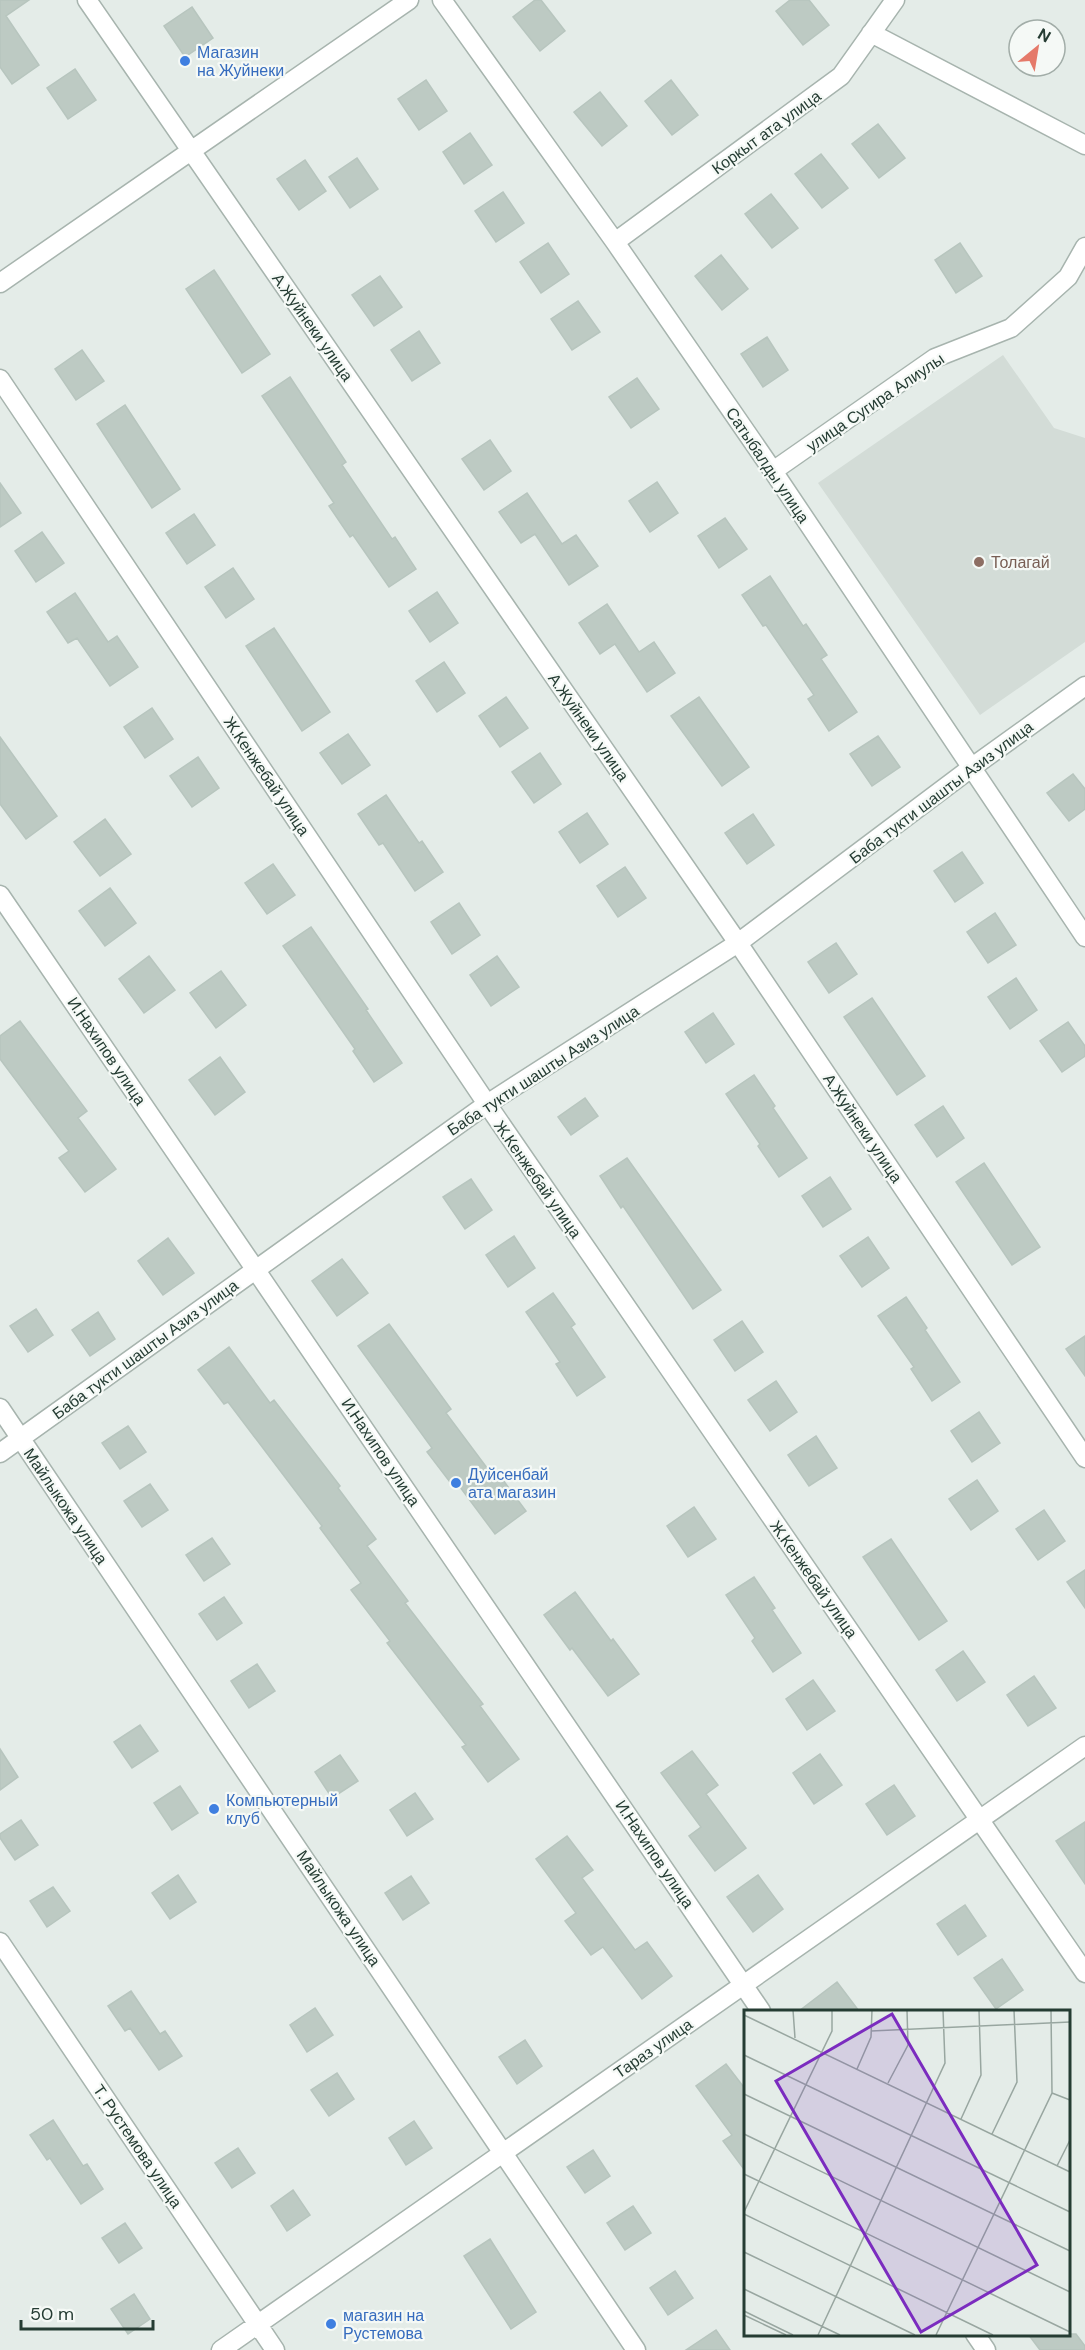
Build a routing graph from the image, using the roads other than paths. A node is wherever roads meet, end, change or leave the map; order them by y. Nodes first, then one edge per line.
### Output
1 (87, 0) edge
2 (409, 0) edge
3 (442, 0) edge
4 (895, 0) edge
5 (871, 33) junction
6 (1085, 145) edge
7 (191, 151) junction
8 (615, 242) junction
9 (1085, 247) edge
10 (0, 283) edge
11 (0, 379) edge
12 (772, 471) junction
13 (1085, 686) edge
14 (971, 768) junction
15 (0, 895) edge
16 (1085, 937) edge
17 (738, 943) junction
18 (487, 1104) junction
19 (257, 1269) junction
20 (0, 1408) edge
21 (21, 1438) junction
22 (0, 1453) edge
23 (1085, 1458) edge
24 (1085, 1746) edge
25 (980, 1819) junction
26 (0, 1942) edge
27 (1085, 1973) edge
28 (743, 1985) junction
29 (760, 2010) edge
30 (505, 2153) junction
31 (258, 2325) junction
32 (976, 2335) edge
33 (221, 2350) edge
34 (275, 2350) edge
35 (636, 2350) edge
36 (986, 2350) edge

1 - 7 street, А.Жуйнеки улица
2 - 7 street
3 - 8 street, Сатыбалды улица
4 - 5 street, Коркыт ата улица
5 - 6 street
5 - 8 street, Коркыт ата улица
7 - 10 street
7 - 17 street, А.Жуйнеки улица
8 - 12 street, Сатыбалды улица
9 - 12 street, улица Сугира Алиулы
11 - 18 street, Ж.Кенжебай улица
12 - 14 street, Сатыбалды улица
13 - 14 street, Баба тукти шашты Азиз улица
14 - 16 street, Сатыбалды улица
14 - 17 street, Баба тукти шашты Азиз улица
15 - 19 street, И.Нахипов улица
17 - 18 street, Баба тукти шашты Азиз улица
17 - 23 street, А.Жуйнеки улица
18 - 19 street, Баба тукти шашты Азиз улица
18 - 25 street, Ж.Кенжебай улица
19 - 21 street, Баба тукти шашты Азиз улица
19 - 28 street, И.Нахипов улица
20 - 21 street, Майлыкожа улица
21 - 22 street, Баба тукти шашты Азиз улица
21 - 30 street, Майлыкожа улица
24 - 25 street, Тараз улица
25 - 27 street, Ж.Кенжебай улица
25 - 28 street, Тараз улица
26 - 31 street, Т. Рустемова улица
28 - 29 street, И.Нахипов улица
28 - 30 street, Тараз улица
30 - 31 street, Тараз улица
30 - 35 street, Майлыкожа улица
31 - 33 street, Тараз улица
31 - 34 street, Т. Рустемова улица
32 - 36 street

